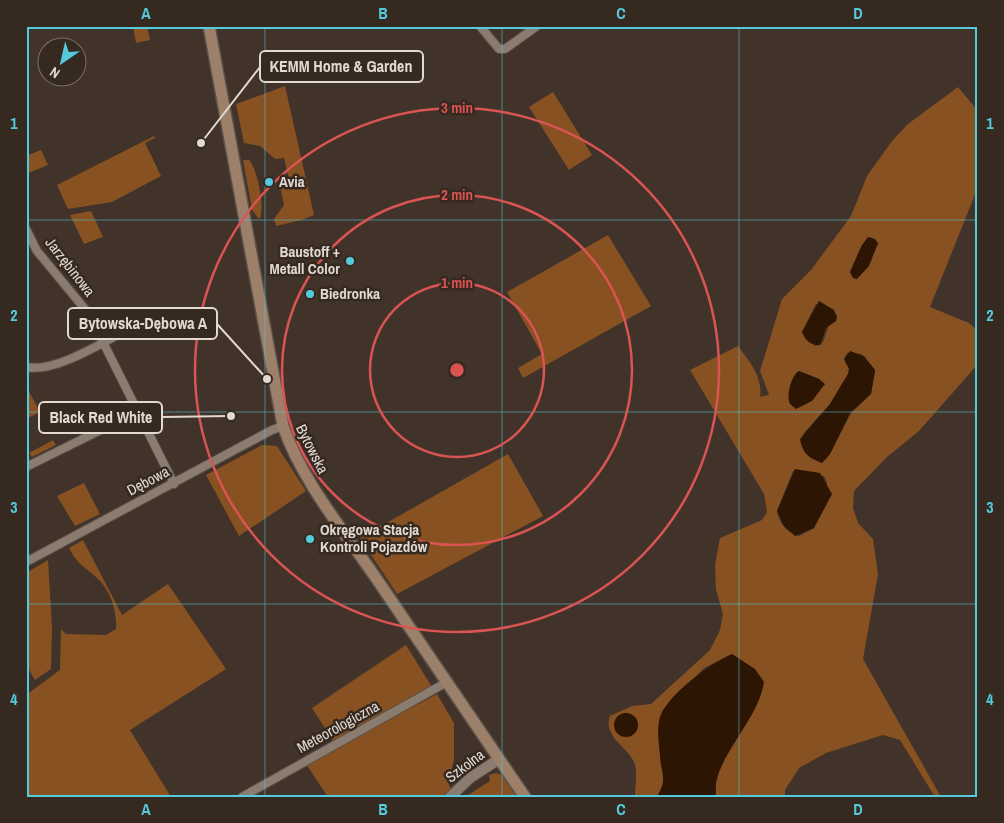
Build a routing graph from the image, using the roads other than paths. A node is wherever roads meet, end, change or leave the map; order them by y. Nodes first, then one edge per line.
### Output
1 (209, 26) edge
2 (480, 26) edge
3 (537, 26) edge
4 (26, 229) edge
5 (178, 312) dead end
6 (103, 341) junction
7 (26, 367) edge
8 (137, 412) junction
9 (283, 426) junction
10 (26, 467) edge
11 (174, 484) junction
12 (26, 562) edge
13 (447, 682) junction
14 (499, 759) junction
15 (242, 797) edge
16 (450, 797) edge
17 (525, 797) edge

1 - 9 main road, Bytowska
2 - 3 street
4 - 6 street, Jarzębinowa
5 - 6 street
6 - 7 street
6 - 8 street, Jarzębinowa
8 - 10 street
8 - 11 street, Jarzębinowa
9 - 11 street, Dębowa
9 - 13 main road, Bytowska
11 - 12 street, Dębowa
13 - 14 main road, Bytowska
13 - 15 street, Meteorologiczna
14 - 16 street, Szkolna
14 - 17 main road, Bytowska

